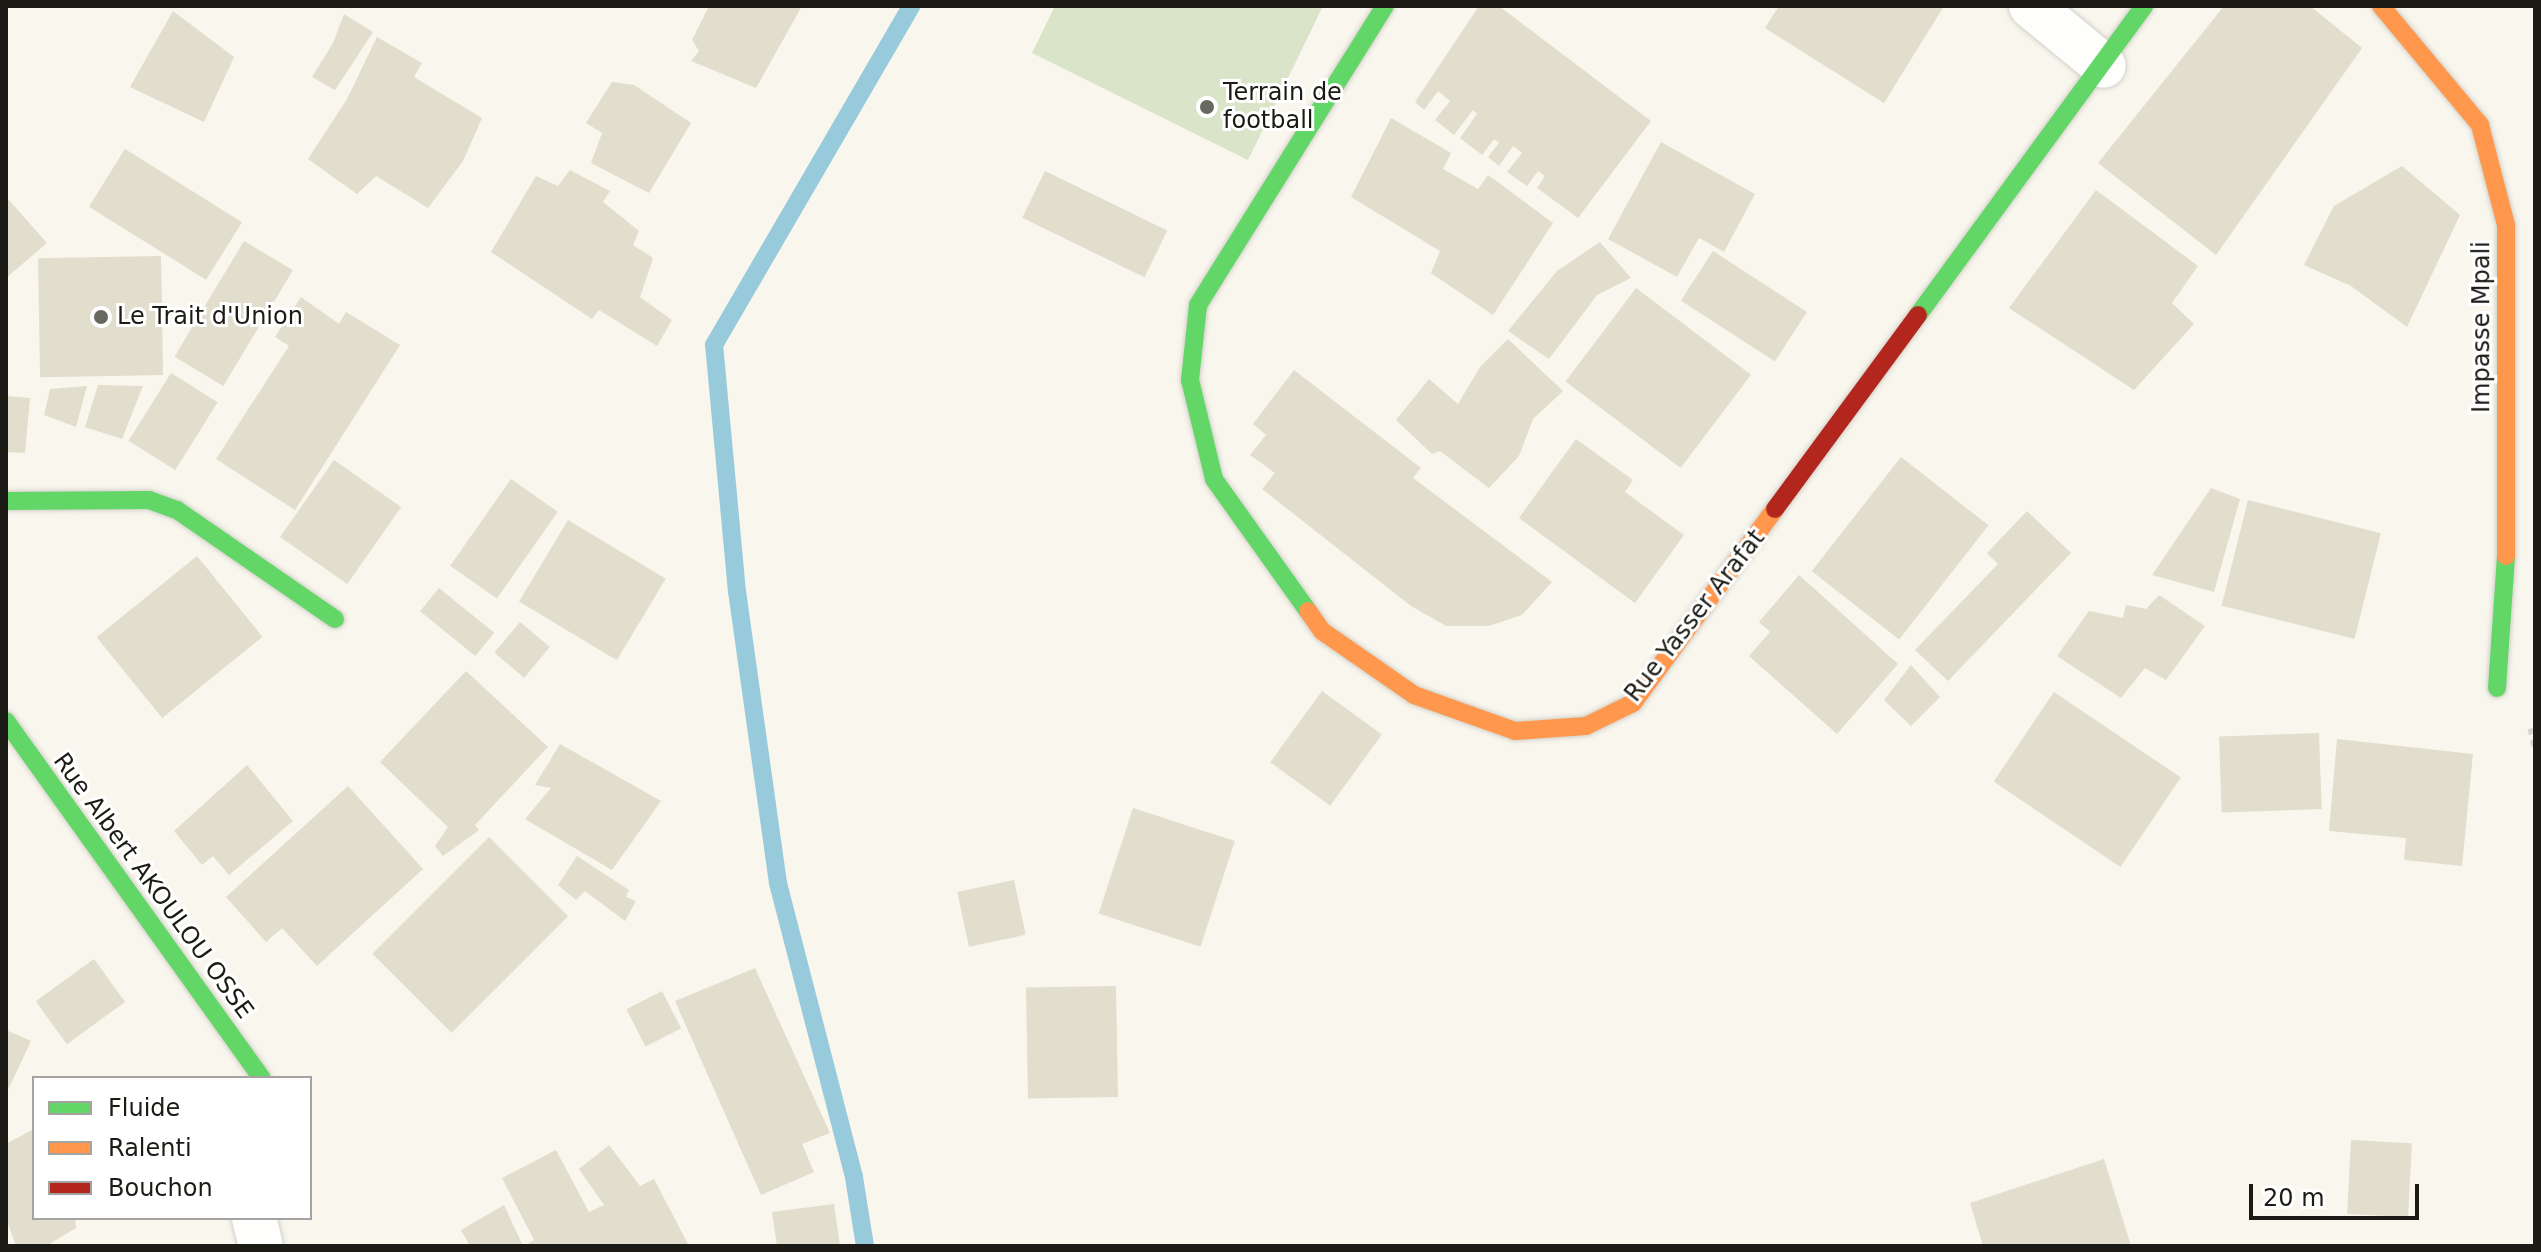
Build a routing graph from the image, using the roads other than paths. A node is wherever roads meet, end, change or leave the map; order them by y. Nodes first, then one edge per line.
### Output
1 (1385, 6) edge
2 (2031, 6) edge
3 (2144, 6) edge
4 (2381, 6) edge
5 (2104, 66) junction
6 (6, 501) edge
7 (335, 619) dead end
8 (2497, 688) dead end
9 (6, 721) edge
10 (261, 1076) edge
11 (254, 1220) edge
12 (261, 1246) edge

1 - 5 street, Rue Yasser Arafat
2 - 5 street
3 - 5 street, Rue Yasser Arafat
4 - 8 street, Impasse Mpali
6 - 7 street
9 - 10 street, Rue Albert AKOULOU OSSE
11 - 12 street

